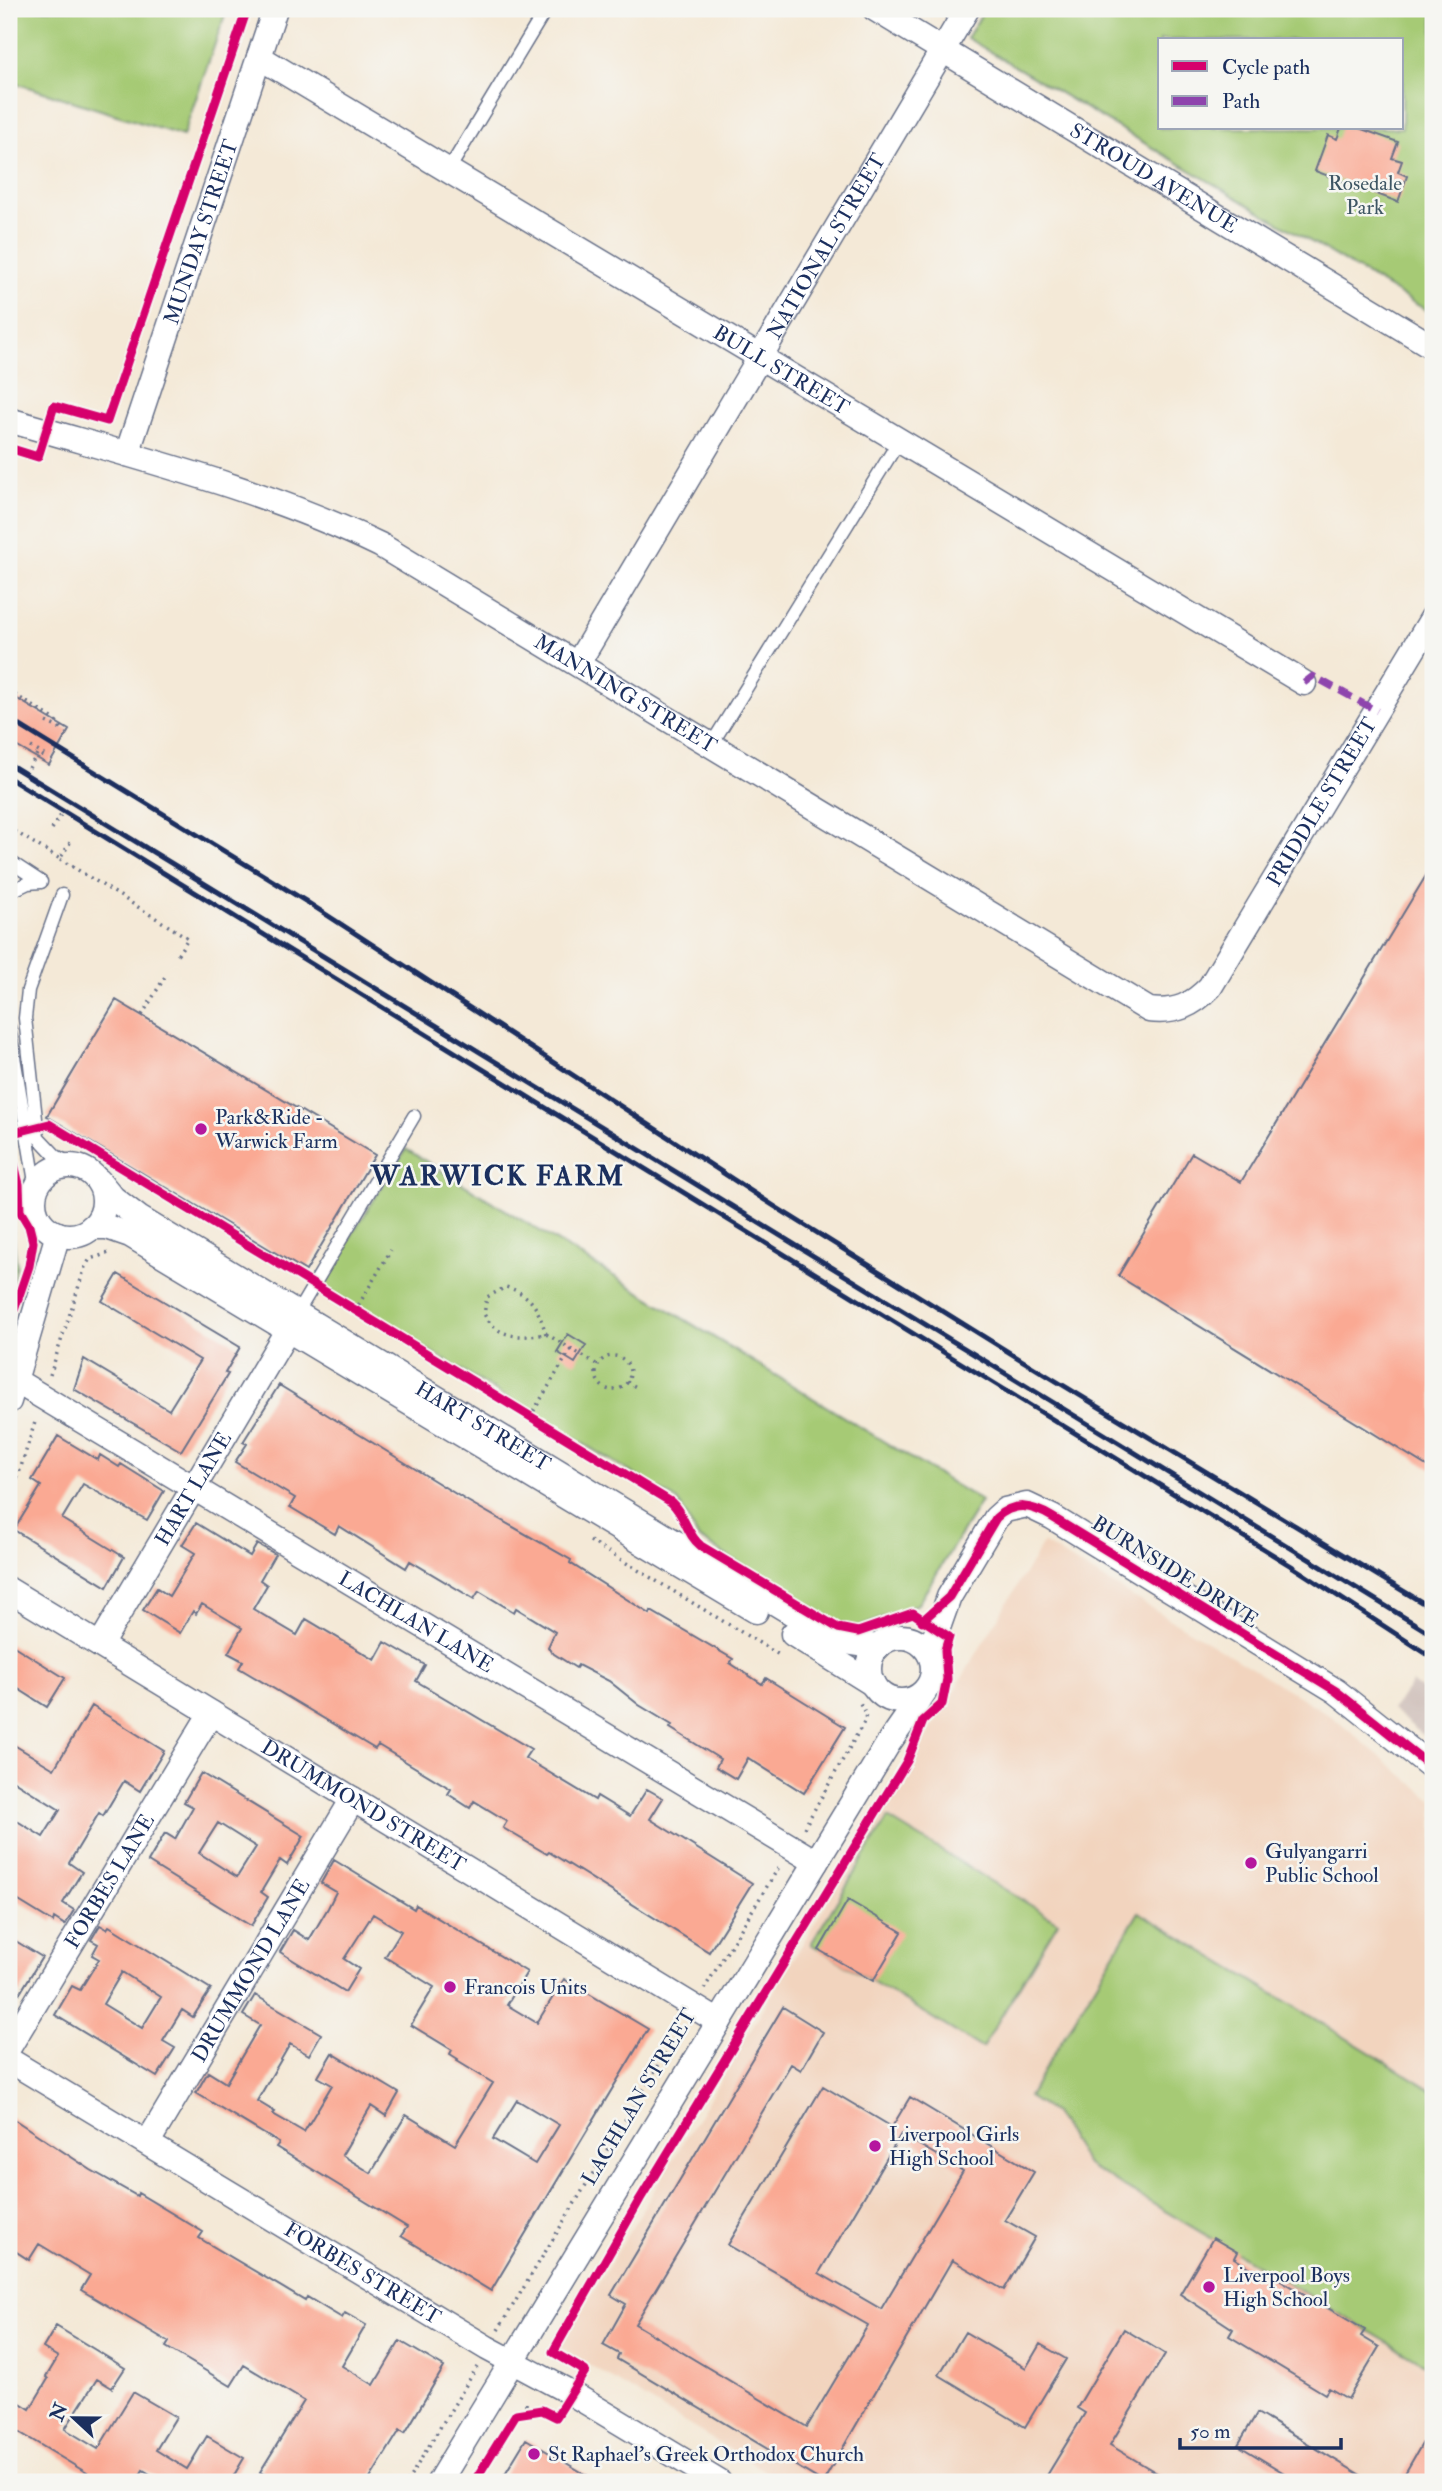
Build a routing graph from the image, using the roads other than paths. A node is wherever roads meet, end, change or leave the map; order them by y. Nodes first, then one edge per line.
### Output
1 (275, 9) edge
2 (546, 9) edge
3 (875, 9) edge
4 (967, 9) edge
5 (943, 49) junction
6 (259, 57) junction
7 (448, 172) junction
8 (1433, 347) edge
9 (758, 357) junction
10 (9, 420) edge
11 (899, 441) junction
12 (127, 454) junction
13 (1433, 617) edge
14 (578, 663) junction
15 (1304, 683) dead end
16 (711, 745) junction
17 (9, 861) edge
18 (9, 892) edge
19 (62, 895) dead end
20 (1210, 987) joint
21 (9, 1027) edge
22 (414, 1116) dead end
23 (74, 1165) junction
24 (99, 1181) junction
25 (36, 1188) junction
26 (92, 1227) junction
27 (58, 1234) junction
28 (292, 1322) junction
29 (12, 1391) edge
30 (194, 1488) junction
31 (9, 1590) edge
32 (949, 1597) junction
33 (887, 1642) junction
34 (100, 1646) junction
35 (929, 1653) junction
36 (880, 1691) junction
37 (925, 1691) junction
38 (211, 1713) junction
39 (888, 1744) junction
40 (1433, 1768) edge
41 (353, 1799) junction
42 (816, 1863) junction
43 (719, 2022) junction
44 (9, 2047) edge
45 (9, 2060) edge
46 (148, 2142) junction
47 (512, 2362) junction
48 (439, 2482) edge
49 (719, 2482) edge

1 - 6 street, MUNDAY STREET
2 - 7 lane
3 - 5 street, STROUD AVENUE
4 - 5 street, NATIONAL STREET
5 - 8 street, STROUD AVENUE
5 - 9 street, NATIONAL STREET
6 - 7 street, BULL STREET
6 - 12 street, MUNDAY STREET
7 - 9 street, BULL STREET
9 - 11 street, BULL STREET
9 - 14 street, NATIONAL STREET
10 - 12 street, MANNING STREET
11 - 15 street, BULL STREET
11 - 16 lane
12 - 14 street, MANNING STREET
13 - 20 street, PRIDDLE STREET
14 - 16 street, MANNING STREET
16 - 20 street, MANNING STREET
17 - 18 lane
19 - 23 lane
21 - 25 lane
22 - 28 lane
23 - 24 street
23 - 25 street
24 - 26 street
24 - 28 street, HART STREET
25 - 27 street
26 - 27 street
26 - 28 street, HART STREET
27 - 29 street
28 - 30 street, HART LANE
28 - 33 street, HART STREET
28 - 36 street, HART STREET
29 - 30 street, LACHLAN LANE
30 - 34 street, HART LANE
30 - 42 street, LACHLAN LANE
31 - 34 street, DRUMMOND STREET
32 - 33 street, BURNSIDE DRIVE
32 - 35 street, BURNSIDE DRIVE
32 - 40 street, BURNSIDE DRIVE
33 - 35 street
33 - 36 street
34 - 38 street, DRUMMOND STREET
35 - 37 street
36 - 37 street
36 - 39 street
37 - 39 street
38 - 41 street, DRUMMOND STREET
38 - 44 street, FORBES LANE
39 - 42 street, LACHLAN STREET
41 - 43 street, DRUMMOND STREET
41 - 46 street, DRUMMOND LANE
42 - 43 street, LACHLAN STREET
43 - 47 street, LACHLAN STREET
45 - 46 street, FORBES STREET
46 - 47 street, FORBES STREET
47 - 48 street, LACHLAN STREET
47 - 49 street, FORBES STREET

